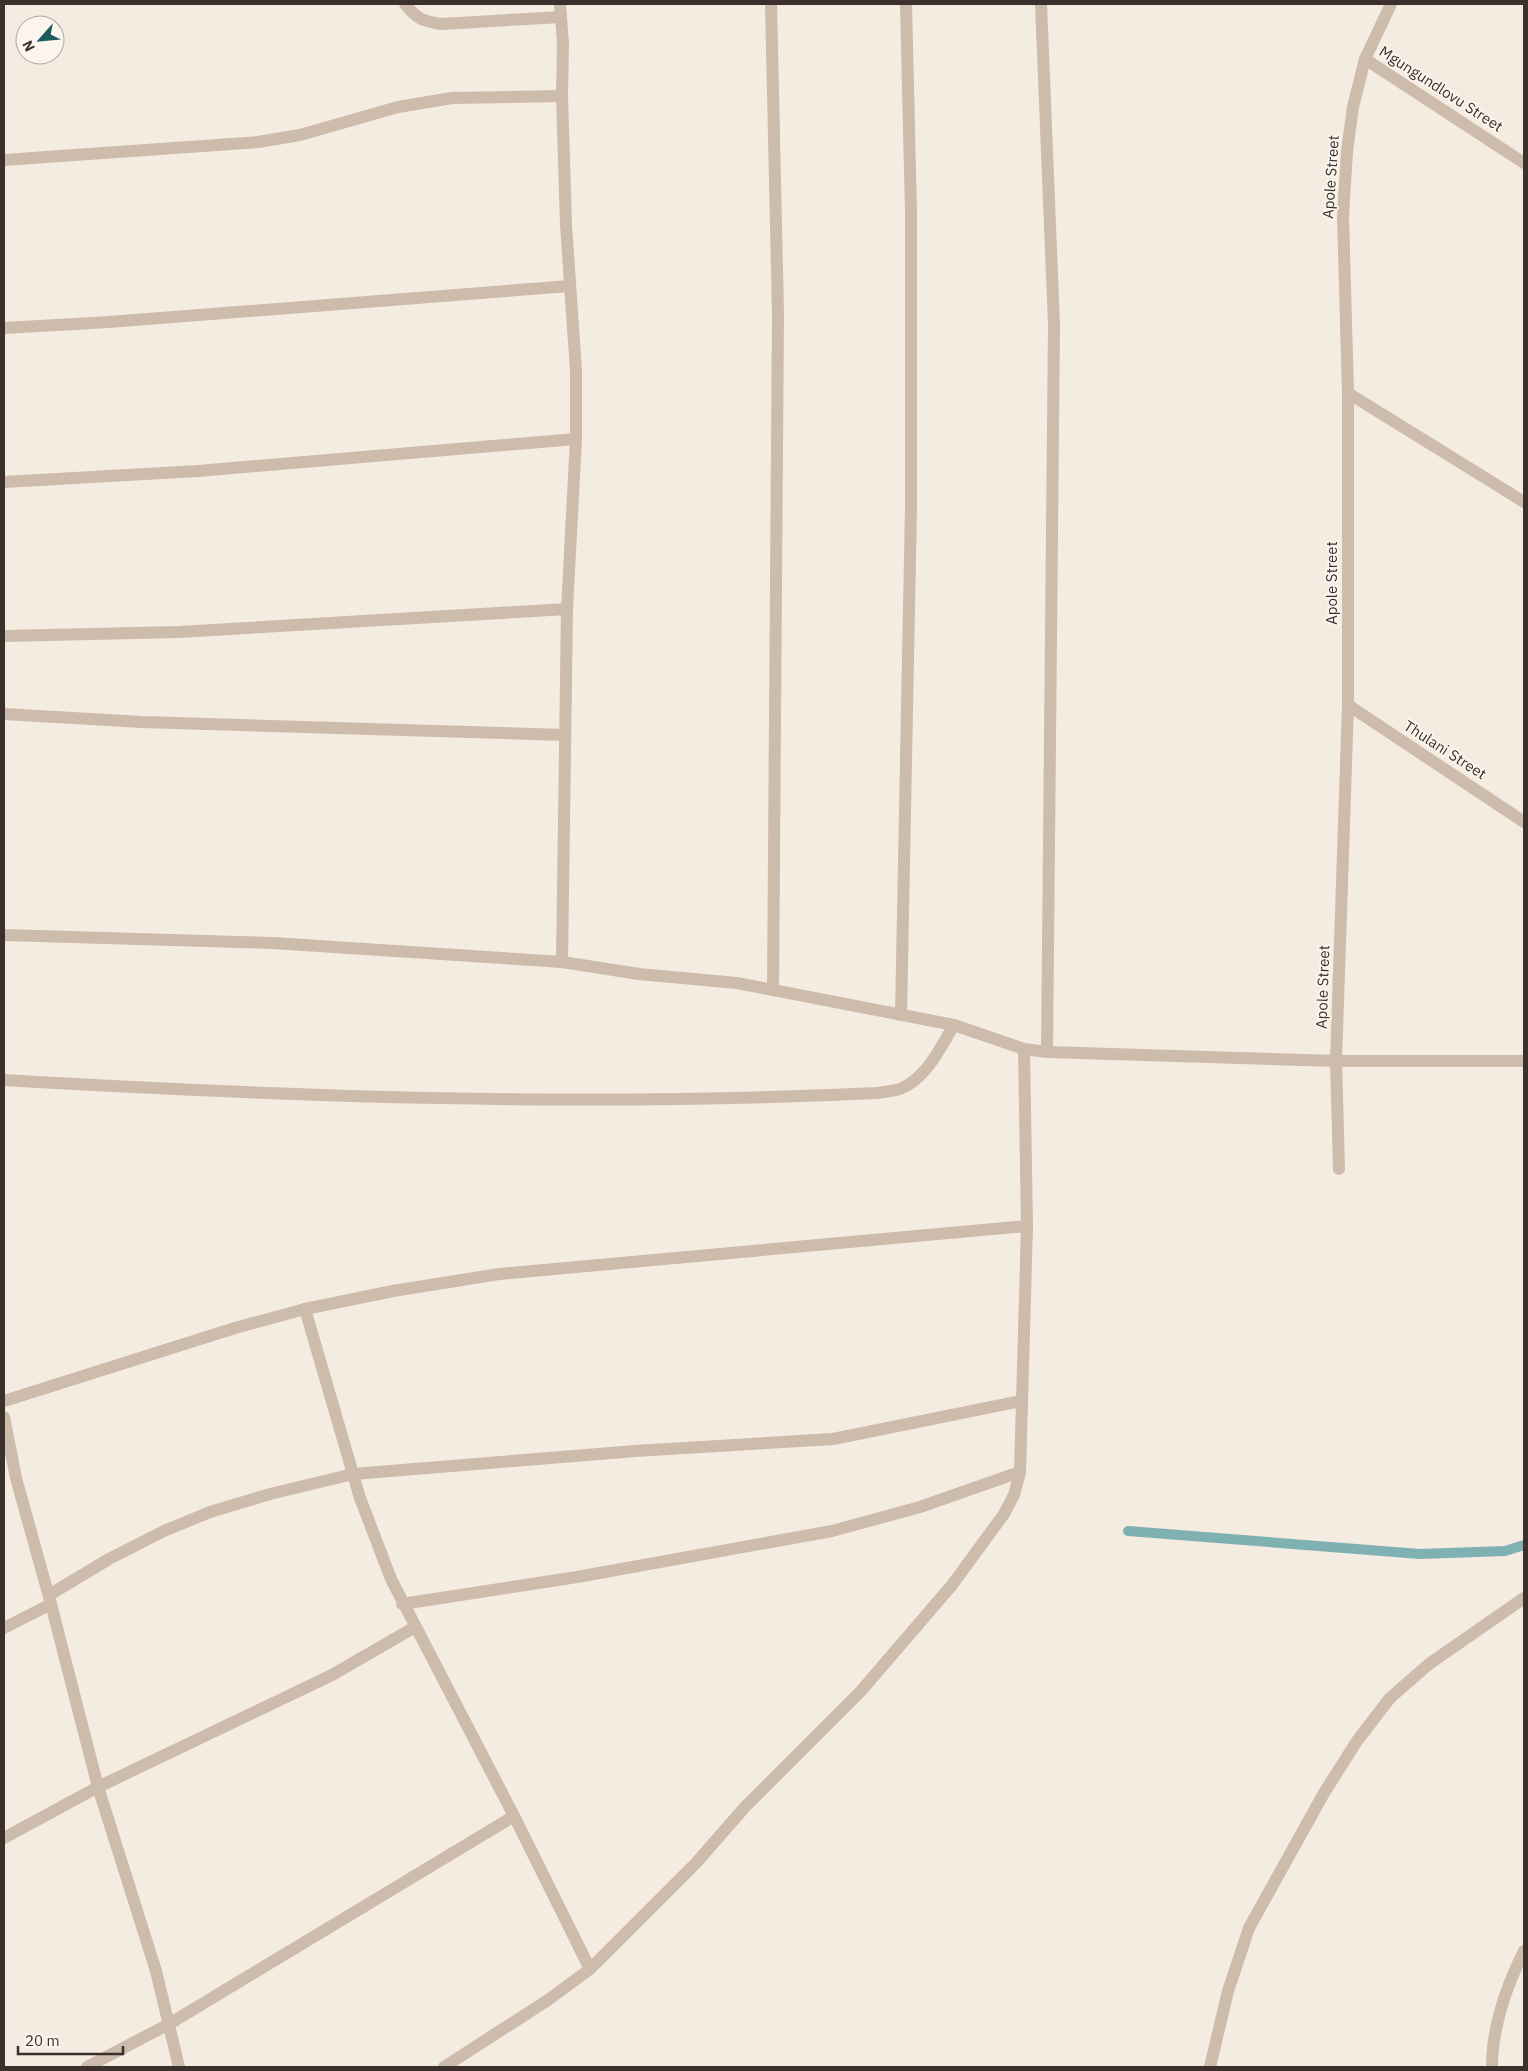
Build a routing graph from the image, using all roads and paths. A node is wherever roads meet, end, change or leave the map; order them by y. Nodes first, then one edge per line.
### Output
1 (405, 4) edge
2 (560, 4) edge
3 (771, 4) edge
4 (906, 4) edge
5 (1041, 4) edge
6 (1391, 4) edge
7 (562, 17) junction
8 (1365, 59) junction
9 (562, 96) junction
10 (4, 160) edge
11 (1524, 163) edge
12 (570, 286) junction
13 (4, 328) edge
14 (1348, 393) junction
15 (576, 439) junction
16 (4, 482) edge
17 (1524, 502) edge
18 (567, 609) junction
19 (4, 636) edge
20 (1348, 705) junction
21 (4, 714) edge
22 (565, 735) junction
23 (1524, 822) edge
24 (4, 935) edge
25 (562, 962) junction
26 (773, 990) junction
27 (901, 1015) junction
28 (954, 1025) junction
29 (1024, 1049) junction
30 (1047, 1052) junction
31 (1336, 1061) junction
32 (1524, 1061) edge
33 (4, 1080) edge
34 (1339, 1169) dead end
35 (1027, 1226) junction
36 (305, 1309) junction
37 (4, 1401) edge
38 (1021, 1402) junction
39 (4, 1417) edge
40 (6, 1443) edge
41 (1020, 1472) junction
42 (353, 1474) junction
43 (1524, 1598) edge
44 (50, 1599) junction
45 (402, 1604) junction
46 (415, 1627) junction
47 (4, 1628) edge
48 (98, 1787) junction
49 (514, 1816) junction
50 (4, 1838) edge
51 (1524, 1951) edge
52 (590, 1969) junction
53 (169, 2024) junction
54 (87, 2067) edge
55 (179, 2067) edge
56 (444, 2067) edge
57 (1210, 2067) edge
58 (1492, 2067) edge

1 - 7 street
2 - 7 street
3 - 26 street
4 - 27 street
5 - 30 street
6 - 8 street, Apole Street
7 - 9 street
8 - 11 street, Mgungundlovu Street
8 - 14 street, Apole Street
9 - 10 street
9 - 12 street
12 - 13 street
12 - 15 street
14 - 17 street
14 - 20 street, Apole Street
15 - 16 street
15 - 18 street
18 - 19 street
18 - 22 street
20 - 23 street, Thulani Street
20 - 31 street, Apole Street
21 - 22 street
22 - 25 street
24 - 25 street
25 - 26 street
26 - 27 street
27 - 28 street
28 - 29 street
28 - 33 street
29 - 30 street
29 - 35 street
30 - 31 street
31 - 32 street
31 - 34 street, Apole Street
35 - 36 street
35 - 38 street
36 - 37 street
36 - 42 street
38 - 41 street
38 - 42 street
39 - 40 street
40 - 44 street
41 - 45 street
41 - 52 street
42 - 44 street
42 - 45 street
43 - 57 street
44 - 47 street
44 - 48 street
45 - 46 street
46 - 48 street
46 - 49 street
48 - 50 street
48 - 53 street
49 - 52 street
49 - 53 street
51 - 58 street
52 - 56 street
53 - 54 street
53 - 55 street

